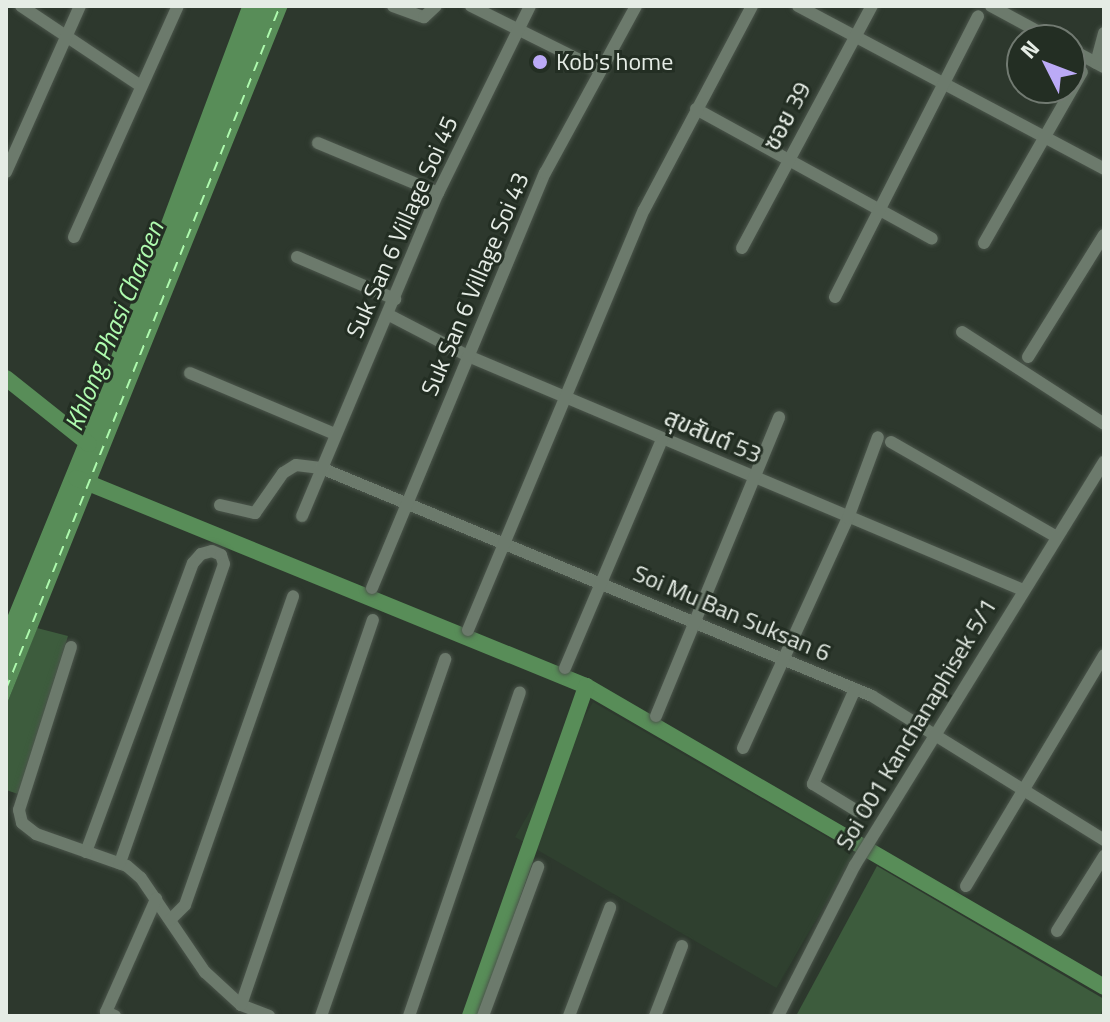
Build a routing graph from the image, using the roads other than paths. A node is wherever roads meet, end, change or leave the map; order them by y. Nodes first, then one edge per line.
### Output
1 (21, 6) edge
2 (80, 6) edge
3 (178, 6) edge
4 (393, 6) edge
5 (436, 6) edge
6 (471, 6) edge
7 (530, 6) edge
8 (636, 6) edge
9 (752, 6) edge
10 (798, 6) edge
11 (872, 6) edge
12 (991, 6) edge
13 (978, 16) dead end
14 (1024, 24) edge
15 (518, 27) junction
16 (1104, 33) edge
17 (66, 36) junction
18 (855, 36) junction
19 (1100, 65) edge
20 (600, 70) junction
21 (947, 83) junction
22 (141, 86) junction
23 (1064, 104) edge
24 (696, 109) junction
25 (1047, 136) junction
26 (318, 143) dead end
27 (789, 159) junction
28 (1104, 169) edge
29 (6, 172) edge
30 (438, 193) junction
31 (880, 211) junction
32 (1104, 235) edge
33 (74, 237) dead end
34 (932, 239) dead end
35 (984, 243) dead end
36 (742, 248) dead end
37 (297, 257) dead end
38 (835, 297) dead end
39 (395, 299) junction
40 (389, 315) junction
41 (962, 332) dead end
42 (468, 356) junction
43 (1028, 357) dead end
44 (190, 373) dead end
45 (564, 397) junction
46 (779, 417) dead end
47 (1104, 424) edge
48 (335, 434) junction
49 (878, 437) dead end
50 (662, 439) junction
51 (891, 442) dead end
52 (1104, 462) edge
53 (321, 468) junction
54 (755, 478) junction
55 (408, 503) junction
56 (220, 505) dead end
57 (302, 516) dead end
58 (848, 518) junction
59 (1057, 537) junction
60 (504, 543) junction
61 (601, 582) junction
62 (372, 588) dead end
63 (1023, 590) junction
64 (293, 596) dead end
65 (373, 620) dead end
66 (696, 622) junction
67 (468, 630) dead end
68 (71, 647) dead end
69 (1104, 655) edge
70 (786, 658) junction
71 (445, 659) dead end
72 (565, 668) dead end
73 (855, 689) junction
74 (520, 692) dead end
75 (656, 716) dead end
76 (935, 735) junction
77 (743, 748) dead end
78 (1023, 792) junction
79 (857, 811) dead end
80 (1104, 840) edge
81 (86, 852) junction
82 (1104, 856) edge
83 (120, 863) junction
84 (538, 867) dead end
85 (966, 886) dead end
86 (156, 899) junction
87 (610, 908) dead end
88 (170, 920) junction
89 (1057, 931) dead end
90 (682, 946) dead end
91 (241, 1005) junction
92 (108, 1015) edge
93 (269, 1016) edge
94 (321, 1016) edge
95 (409, 1016) edge
96 (483, 1016) edge
97 (569, 1016) edge
98 (655, 1016) edge
99 (778, 1016) edge

1 - 17 street
2 - 17 street
3 - 22 street
4 - 5 street
6 - 15 street
7 - 15 street, Suk San 6 Village Soi 45
8 - 20 street, Suk San 6 Village Soi 43
9 - 24 street
10 - 18 street
11 - 18 street, ซอย 39
12 - 14 street
13 - 21 street
15 - 20 street
15 - 30 street, Suk San 6 Village Soi 45
16 - 19 street
17 - 22 street
17 - 29 street
18 - 21 street
18 - 27 street, ซอย 39
20 - 42 street, Suk San 6 Village Soi 43
21 - 25 street
21 - 31 street
22 - 33 street
23 - 25 street
24 - 27 street
24 - 45 street
25 - 28 street
25 - 35 street
26 - 30 street
27 - 31 street
27 - 36 street, ซอย 39
30 - 39 street, Suk San 6 Village Soi 45
31 - 34 street
31 - 38 street
32 - 43 street
37 - 39 street
39 - 40 street, Suk San 6 Village Soi 45
40 - 42 street, สุขสันต์ 53
40 - 48 street, Suk San 6 Village Soi 45
41 - 47 street
42 - 45 street, สุขสันต์ 53
42 - 55 street, Suk San 6 Village Soi 43
44 - 48 street
45 - 50 street, สุขสันต์ 53
45 - 60 street
46 - 54 street
48 - 53 street, Suk San 6 Village Soi 45
49 - 58 street
50 - 54 street, สุขสันต์ 53
50 - 61 street
51 - 59 street
52 - 59 street, Soi 001 Kanchanaphisek 5/1
53 - 55 street, Soi Mu Ban Suksan 6
53 - 56 street
53 - 57 street, Suk San 6 Village Soi 45
54 - 58 street, สุขสันต์ 53
54 - 66 street
55 - 60 street, Soi Mu Ban Suksan 6
55 - 62 street, Suk San 6 Village Soi 43
58 - 63 street, สุขสันต์ 53
58 - 70 street
59 - 63 street, Soi 001 Kanchanaphisek 5/1
60 - 61 street, Soi Mu Ban Suksan 6
60 - 67 street
61 - 66 street, Soi Mu Ban Suksan 6
61 - 72 street
63 - 76 street, Soi 001 Kanchanaphisek 5/1
64 - 88 street
65 - 91 street
66 - 70 street, Soi Mu Ban Suksan 6
66 - 75 street
68 - 81 street
69 - 78 street
70 - 73 street, Soi Mu Ban Suksan 6
70 - 77 street
71 - 94 street
73 - 76 street, Soi Mu Ban Suksan 6
73 - 79 street
74 - 95 street
76 - 78 street, Soi Mu Ban Suksan 6
76 - 99 street, Soi 001 Kanchanaphisek 5/1
78 - 80 street, Soi Mu Ban Suksan 6
78 - 85 street
81 - 83 street
81 - 83 street
82 - 89 street
83 - 86 street
84 - 96 street
86 - 88 street
86 - 92 street
87 - 97 street
88 - 91 street
90 - 98 street
91 - 93 street

